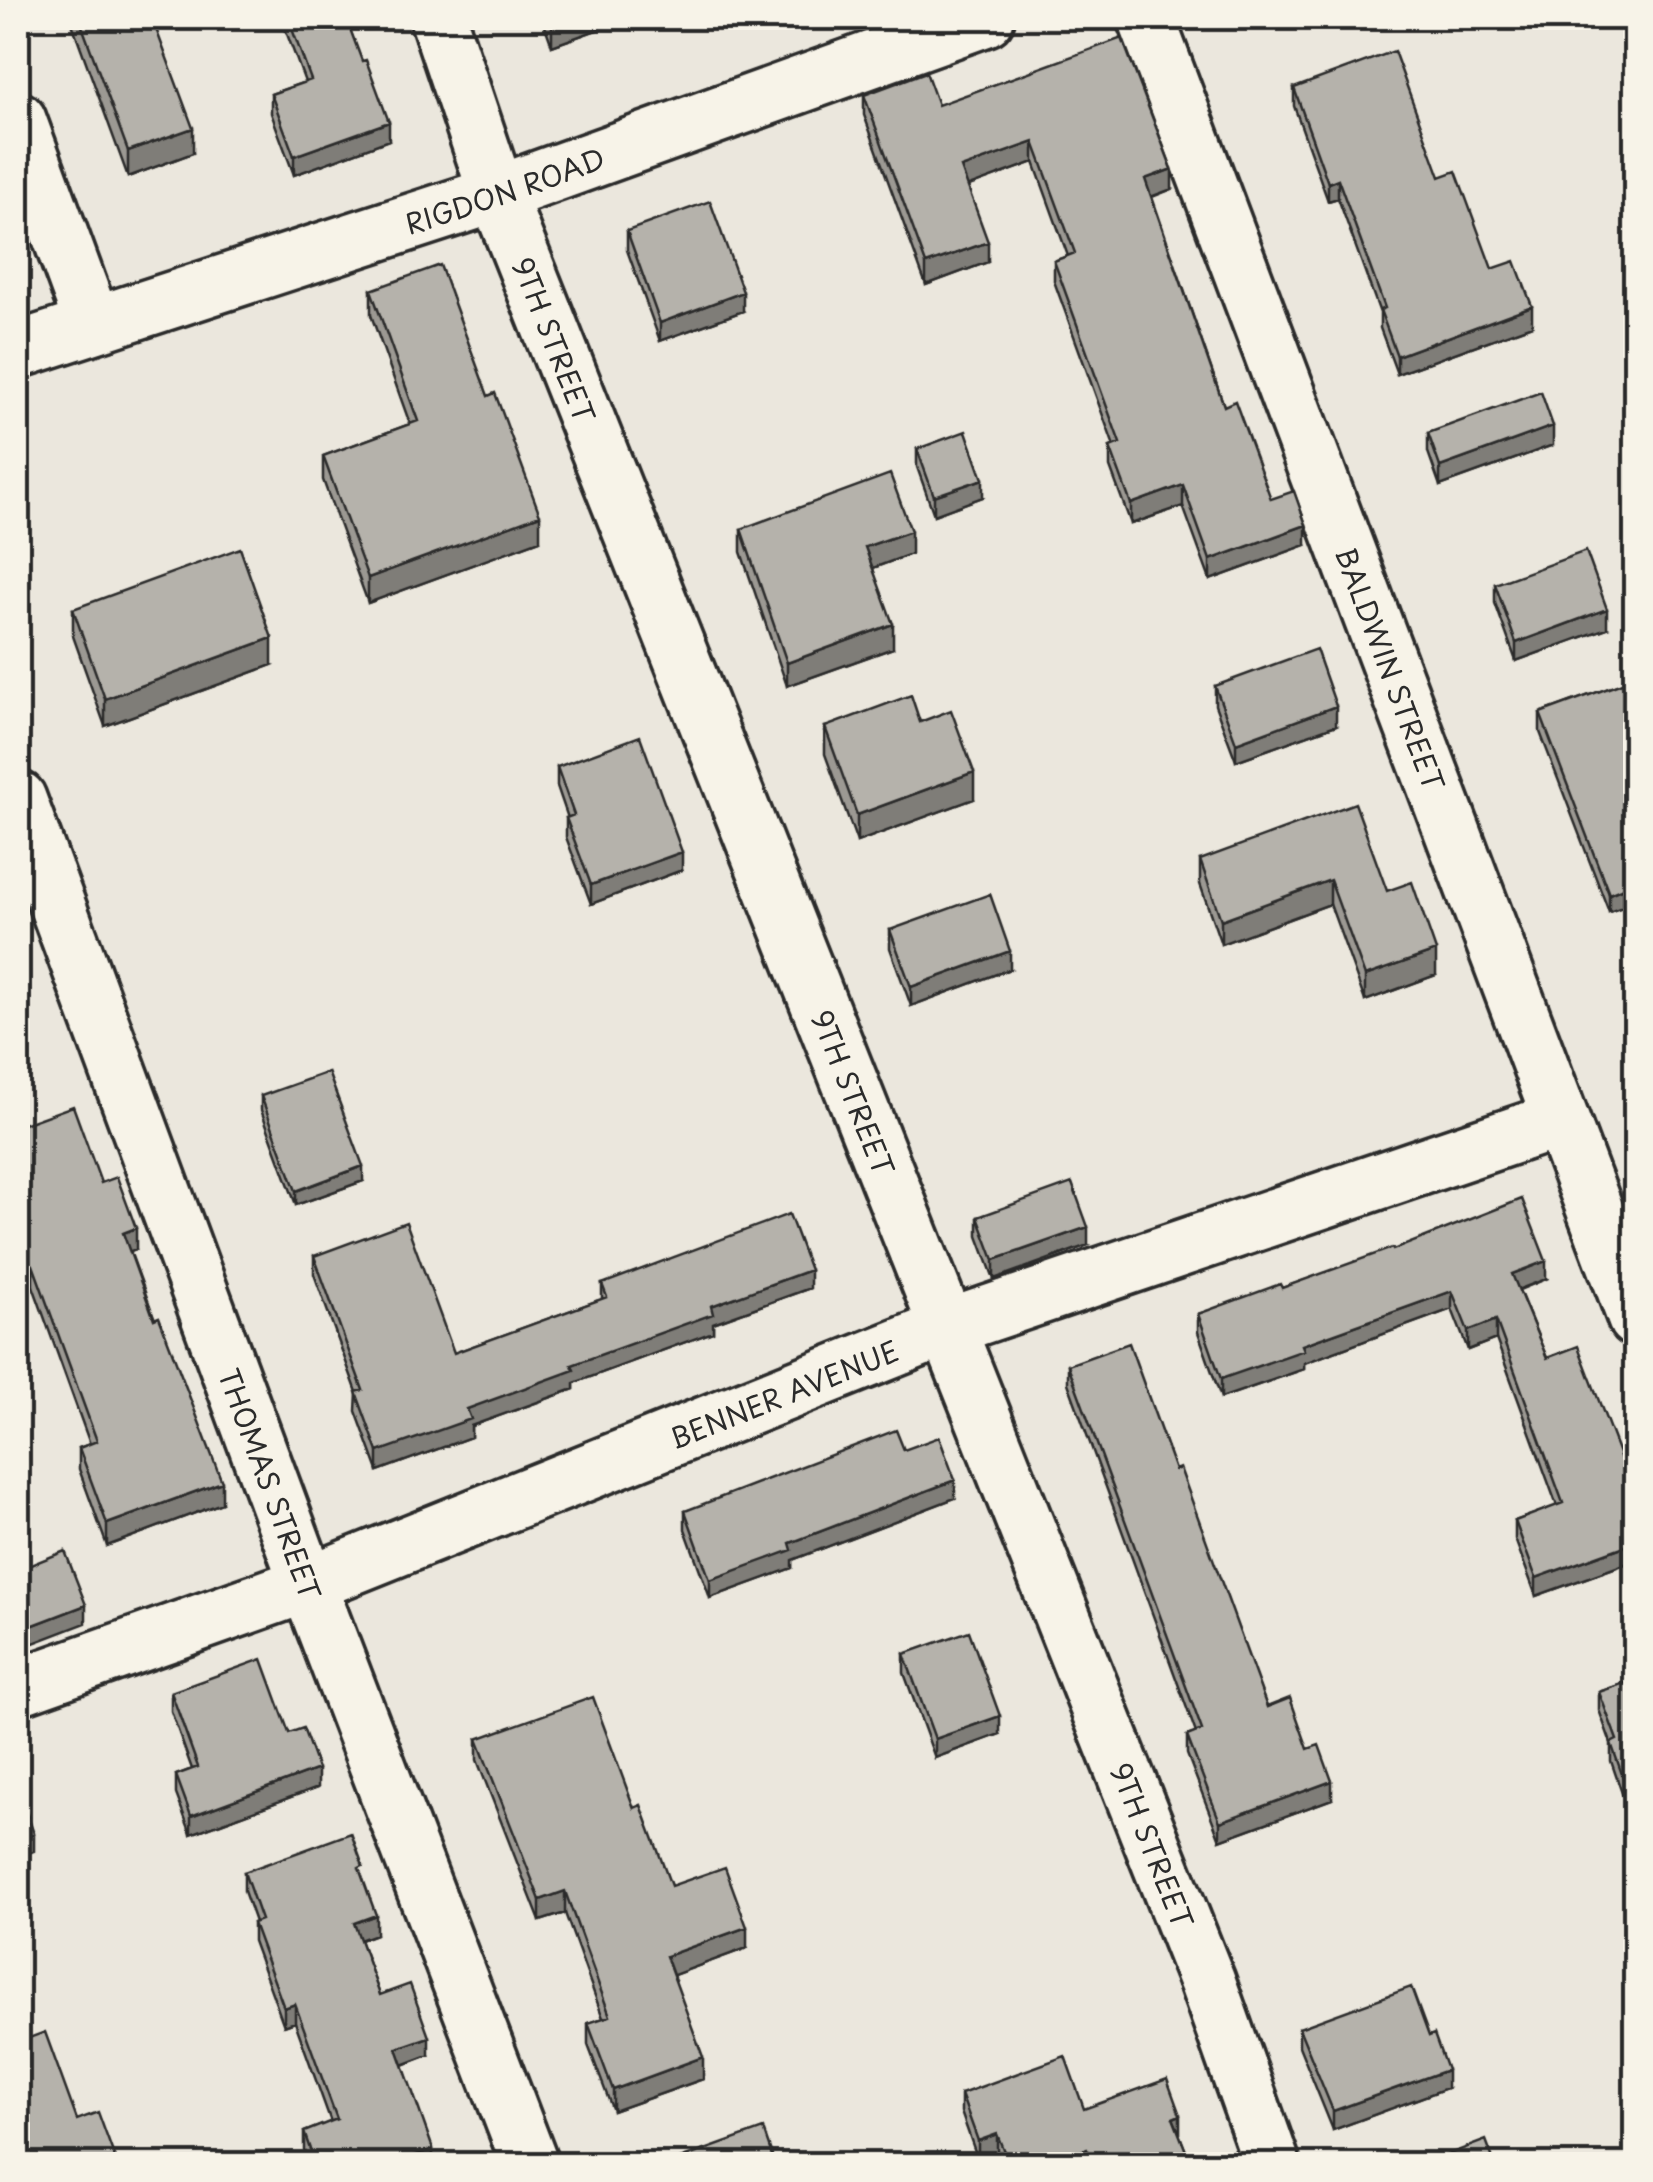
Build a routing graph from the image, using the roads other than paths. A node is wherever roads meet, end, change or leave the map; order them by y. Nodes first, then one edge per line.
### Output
1 (438, 18) edge
2 (986, 18) edge
3 (1146, 18) edge
4 (18, 120) edge
5 (497, 194) junction
6 (40, 247) edge
7 (93, 325) junction
8 (18, 349) edge
9 (18, 800) edge
10 (1559, 1120) junction
11 (1636, 1319) edge
12 (949, 1327) junction
13 (308, 1584) junction
14 (18, 1687) edge
15 (530, 2164) edge
16 (1272, 2164) edge

1 - 5 street, 9TH STREET
2 - 5 street, RIGDON ROAD
3 - 10 street, BALDWIN STREET
4 - 6 street
5 - 7 street, RIGDON ROAD
5 - 12 street, 9TH STREET
6 - 7 street
7 - 8 street, RIGDON ROAD
9 - 13 street, THOMAS STREET
10 - 11 street, BALDWIN STREET
10 - 12 street, BENNER AVENUE
12 - 13 street, BENNER AVENUE
12 - 16 street, 9TH STREET
13 - 14 street, BENNER AVENUE
13 - 15 street, THOMAS STREET

